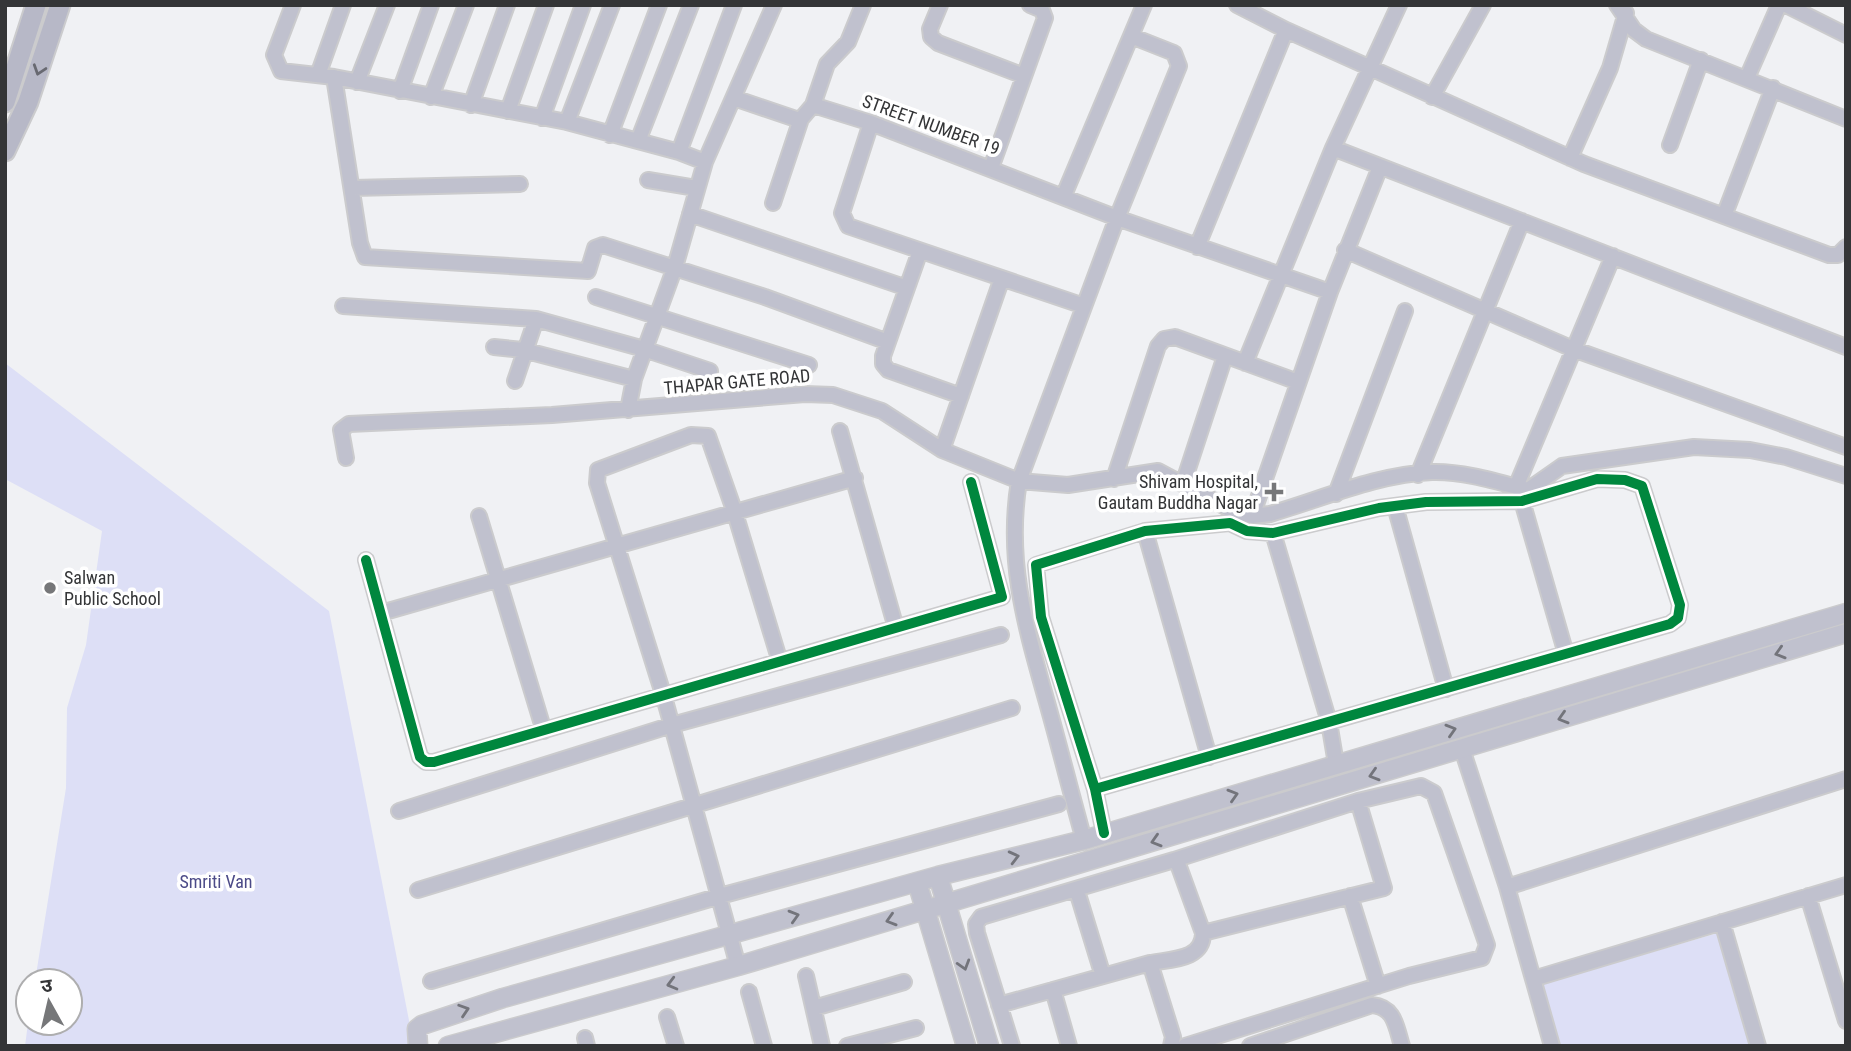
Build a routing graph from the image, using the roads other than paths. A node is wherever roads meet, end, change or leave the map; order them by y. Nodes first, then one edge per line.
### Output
1 (36, 5) edge
2 (60, 5) edge
3 (293, 5) edge
4 (343, 5) edge
5 (387, 5) edge
6 (431, 5) edge
7 (466, 5) edge
8 (507, 5) edge
9 (546, 5) edge
10 (583, 5) edge
11 (612, 5) edge
12 (659, 5) edge
13 (691, 5) edge
14 (734, 5) edge
15 (774, 5) edge
16 (863, 5) edge
17 (940, 5) edge
18 (1030, 5) edge
19 (1144, 5) edge
20 (1237, 5) edge
21 (1399, 5) edge
22 (1483, 5) edge
23 (1779, 5) edge
24 (1793, 7) edge
25 (1624, 9) edge
26 (1286, 30) junction
27 (1846, 34) edge
28 (1131, 36) junction
29 (1701, 60) junction
30 (1371, 68) junction
31 (317, 75) junction
32 (1024, 76) junction
33 (334, 77) junction
34 (1747, 78) junction
35 (357, 82) junction
36 (1773, 88) junction
37 (400, 91) junction
38 (431, 97) junction
39 (1432, 97) junction
40 (734, 98) junction
41 (5, 102) edge
42 (471, 105) junction
43 (813, 105) junction
44 (508, 111) junction
45 (542, 118) junction
46 (802, 119) junction
47 (1846, 119) edge
48 (567, 122) junction
49 (871, 122) junction
50 (610, 135) junction
51 (638, 141) junction
52 (1670, 145) dead end
53 (1333, 148) junction
54 (5, 151) edge
55 (679, 152) junction
56 (1570, 158) junction
57 (705, 162) junction
58 (1380, 167) junction
59 (991, 168) junction
60 (648, 180) dead end
61 (520, 184) dead end
62 (353, 188) junction
63 (696, 188) junction
64 (1064, 195) junction
65 (773, 203) dead end
66 (690, 214) junction
67 (1724, 216) junction
68 (1117, 218) junction
69 (1522, 221) junction
70 (1197, 247) junction
71 (1846, 247) edge
72 (1345, 250) junction
73 (920, 251) junction
74 (1613, 256) junction
75 (675, 267) junction
76 (1280, 275) junction
77 (1002, 278) junction
78 (907, 288) junction
79 (1330, 292) junction
80 (596, 297) dead end
81 (342, 306) dead end
82 (1084, 306) junction
83 (1484, 308) junction
84 (1405, 312) dead end
85 (655, 315) junction
86 (536, 319) junction
87 (888, 342) junction
88 (494, 347) dead end
89 (1846, 347) edge
90 (644, 349) junction
91 (1573, 349) junction
92 (523, 350) junction
93 (1225, 356) junction
94 (1245, 363) junction
95 (809, 365) dead end
96 (709, 371) dead end
97 (634, 379) junction
98 (514, 381) dead end
99 (1298, 382) junction
100 (961, 396) junction
101 (628, 410) junction
102 (840, 431) dead end
103 (1846, 447) edge
104 (942, 450) junction
105 (345, 457) dead end
106 (1418, 475) junction
107 (1846, 476) edge
108 (855, 478) junction
109 (1114, 479) junction
110 (1019, 481) junction
111 (971, 482) dead end
112 (1183, 484) junction
113 (1516, 486) junction
114 (1336, 494) junction
115 (1522, 501) junction
116 (1395, 506) junction
117 (734, 510) junction
118 (480, 516) dead end
119 (1252, 516) junction
120 (1144, 531) junction
121 (1273, 533) junction
122 (619, 545) junction
123 (366, 560) dead end
124 (500, 580) junction
125 (1846, 612) edge
126 (381, 613) junction
127 (896, 628) junction
128 (1845, 634) edge
129 (1001, 635) dead end
130 (1566, 654) junction
131 (780, 662) junction
132 (1446, 689) junction
133 (664, 697) junction
134 (1012, 708) dead end
135 (1329, 722) junction
136 (671, 725) junction
137 (544, 731) junction
138 (1424, 738) junction
139 (1462, 749) junction
140 (1209, 757) junction
141 (1430, 759) junction
142 (1336, 764) junction
143 (1846, 779) edge
144 (1095, 789) junction
145 (1358, 801) junction
146 (695, 804) junction
147 (1059, 804) dead end
148 (399, 810) dead end
149 (1104, 833) junction
150 (1084, 839) junction
151 (1174, 860) junction
152 (938, 876) junction
153 (917, 882) junction
154 (1846, 885) edge
155 (1507, 887) junction
156 (418, 890) dead end
157 (1077, 891) junction
158 (720, 896) junction
159 (1350, 896) junction
160 (1808, 896) junction
161 (945, 904) junction
162 (924, 910) junction
163 (1722, 922) junction
164 (1203, 933) junction
165 (729, 935) junction
166 (1150, 963) junction
167 (738, 966) junction
168 (806, 976) dead end
169 (1103, 976) junction
170 (1533, 979) junction
171 (431, 981) dead end
172 (904, 982) dead end
173 (1378, 986) junction
174 (1053, 990) junction
175 (749, 992) dead end
176 (999, 1005) junction
177 (814, 1009) junction
178 (667, 1017) dead end
179 (1846, 1021) edge
180 (916, 1028) dead end
181 (418, 1046) edge
182 (448, 1046) edge
183 (676, 1046) edge
184 (764, 1046) edge
185 (822, 1046) edge
186 (847, 1046) edge
187 (966, 1046) edge
188 (989, 1046) edge
189 (1012, 1046) edge
190 (1069, 1046) edge
191 (1171, 1046) edge
192 (1185, 1046) edge
193 (1250, 1046) edge
194 (1402, 1046) edge
195 (1552, 1046) edge
196 (1758, 1046) edge

1 - 41 main road
2 -> 54 main road
3 - 31 street
4 - 31 street
5 - 35 street
6 - 37 street
7 - 38 street
8 - 42 street
9 - 44 street
10 - 45 street
11 - 48 street
12 - 50 street
13 - 51 street
14 - 55 street
15 - 40 street
16 - 43 street
17 - 32 street
18 - 32 street
19 - 28 street
20 - 26 street
21 - 30 street
22 - 39 street
23 - 34 street
24 - 27 street
25 - 29 street
25 - 56 street
26 - 30 street
26 - 70 street
28 - 64 street
28 - 68 street
29 - 34 street
29 - 52 street
30 - 39 street
30 - 53 street
31 - 33 street
32 - 59 street
33 - 35 street
33 - 62 street
34 - 36 street
35 - 37 street
36 - 47 street
36 - 67 street
37 - 38 street
38 - 42 street
39 - 56 street
40 - 46 street
40 - 57 street
42 - 44 street
43 - 46 street
43 - 49 street, STREET NUMBER 19
44 - 45 street
45 - 48 street
46 - 65 street
48 - 50 street
49 - 59 street, STREET NUMBER 19
49 - 73 street
50 - 51 street
51 - 55 street
53 - 58 street
53 - 76 street
55 - 57 street
56 - 67 street
57 - 63 street
58 - 69 street
58 - 72 street
59 - 64 street, STREET NUMBER 19
60 - 63 street
61 - 62 street
62 - 75 street
63 - 66 street
64 - 68 street, STREET NUMBER 19
66 - 75 street
66 - 78 street
67 - 71 street
68 - 70 street, STREET NUMBER 19
68 - 82 street
69 - 74 street
69 - 83 street
70 - 76 street, STREET NUMBER 19
72 - 79 street
72 - 83 street
73 - 77 street
73 - 78 street
74 - 89 street
74 - 91 street
75 - 85 street
75 - 87 street
76 - 79 street, STREET NUMBER 19
76 - 94 street
77 - 82 street
77 - 100 street
78 - 87 street
79 - 99 street
80 - 85 street
81 - 86 street
82 - 110 street
83 - 91 street
83 - 106 street
84 - 114 street
85 - 90 street
85 - 95 street
86 - 90 street
86 - 92 street
87 - 100 street
88 - 92 street
90 - 96 street
90 - 97 street
91 - 103 street
91 - 113 street
92 - 97 street
92 - 98 street
93 - 94 street
93 - 109 street
93 - 112 street
94 - 99 street
97 - 101 street
99 - 119 street
100 - 104 street
101 - 104 street, THAPAR GATE ROAD
101 - 105 street, THAPAR GATE ROAD
102 - 108 street
104 - 110 street, THAPAR GATE ROAD
106 - 113 street
106 - 114 street
107 - 113 street
108 - 117 street
108 - 127 street
109 - 110 street, THAPAR GATE ROAD
109 - 112 street, THAPAR GATE ROAD
110 - 150 street
111 - 127 street
112 - 119 street, THAPAR GATE ROAD
114 - 119 street
115 - 116 street
115 - 130 street
115 - 130 street
116 - 121 street
116 - 132 street
117 - 122 street
117 - 122 street
117 - 131 street
118 - 124 street
120 - 121 street
120 - 140 street
120 - 144 street
121 - 135 street
122 - 124 street
122 - 133 street
123 - 126 street
124 - 126 street
124 - 137 street
138 -> 125 street
126 - 137 street
127 - 131 street
128 -> 139 street
129 - 136 street
130 - 132 street
131 - 133 street
132 - 135 street
133 - 136 street
133 - 137 street
134 - 146 street
135 - 140 street
135 - 142 street
136 - 146 street
136 - 148 street
138 - 141 street
138 - 142 street
139 - 141 street
139 - 155 street
140 - 144 street
141 -> 161 street
149 -> 142 street
143 - 155 street
144 - 149 street
145 - 151 street
145 - 159 street
145 - 173 street
146 - 156 street
146 - 158 street
147 - 158 street
149 - 150 street
152 -> 150 street
151 - 157 street
151 - 164 street
152 - 153 street
152 - 161 street
153 - 162 street
165 -> 153 street
154 - 160 street
155 - 170 street
157 - 169 street
157 - 176 street
158 - 165 street
158 - 171 street
159 - 164 street
159 - 173 street
160 - 163 street
160 - 179 street
161 - 162 street
161 -> 188 street
162 -> 167 street
162 - 187 street
163 - 170 street
163 - 196 street
164 - 166 street
165 - 167 street
181 -> 165 street
166 - 169 street
166 - 191 street
167 -> 182 street
168 - 177 street
169 - 174 street
170 - 195 street
172 - 177 street
173 - 192 street
174 - 176 street
174 - 190 street
175 - 184 street
176 - 189 street
177 - 185 street
178 - 183 street
180 - 186 street
193 - 194 street

